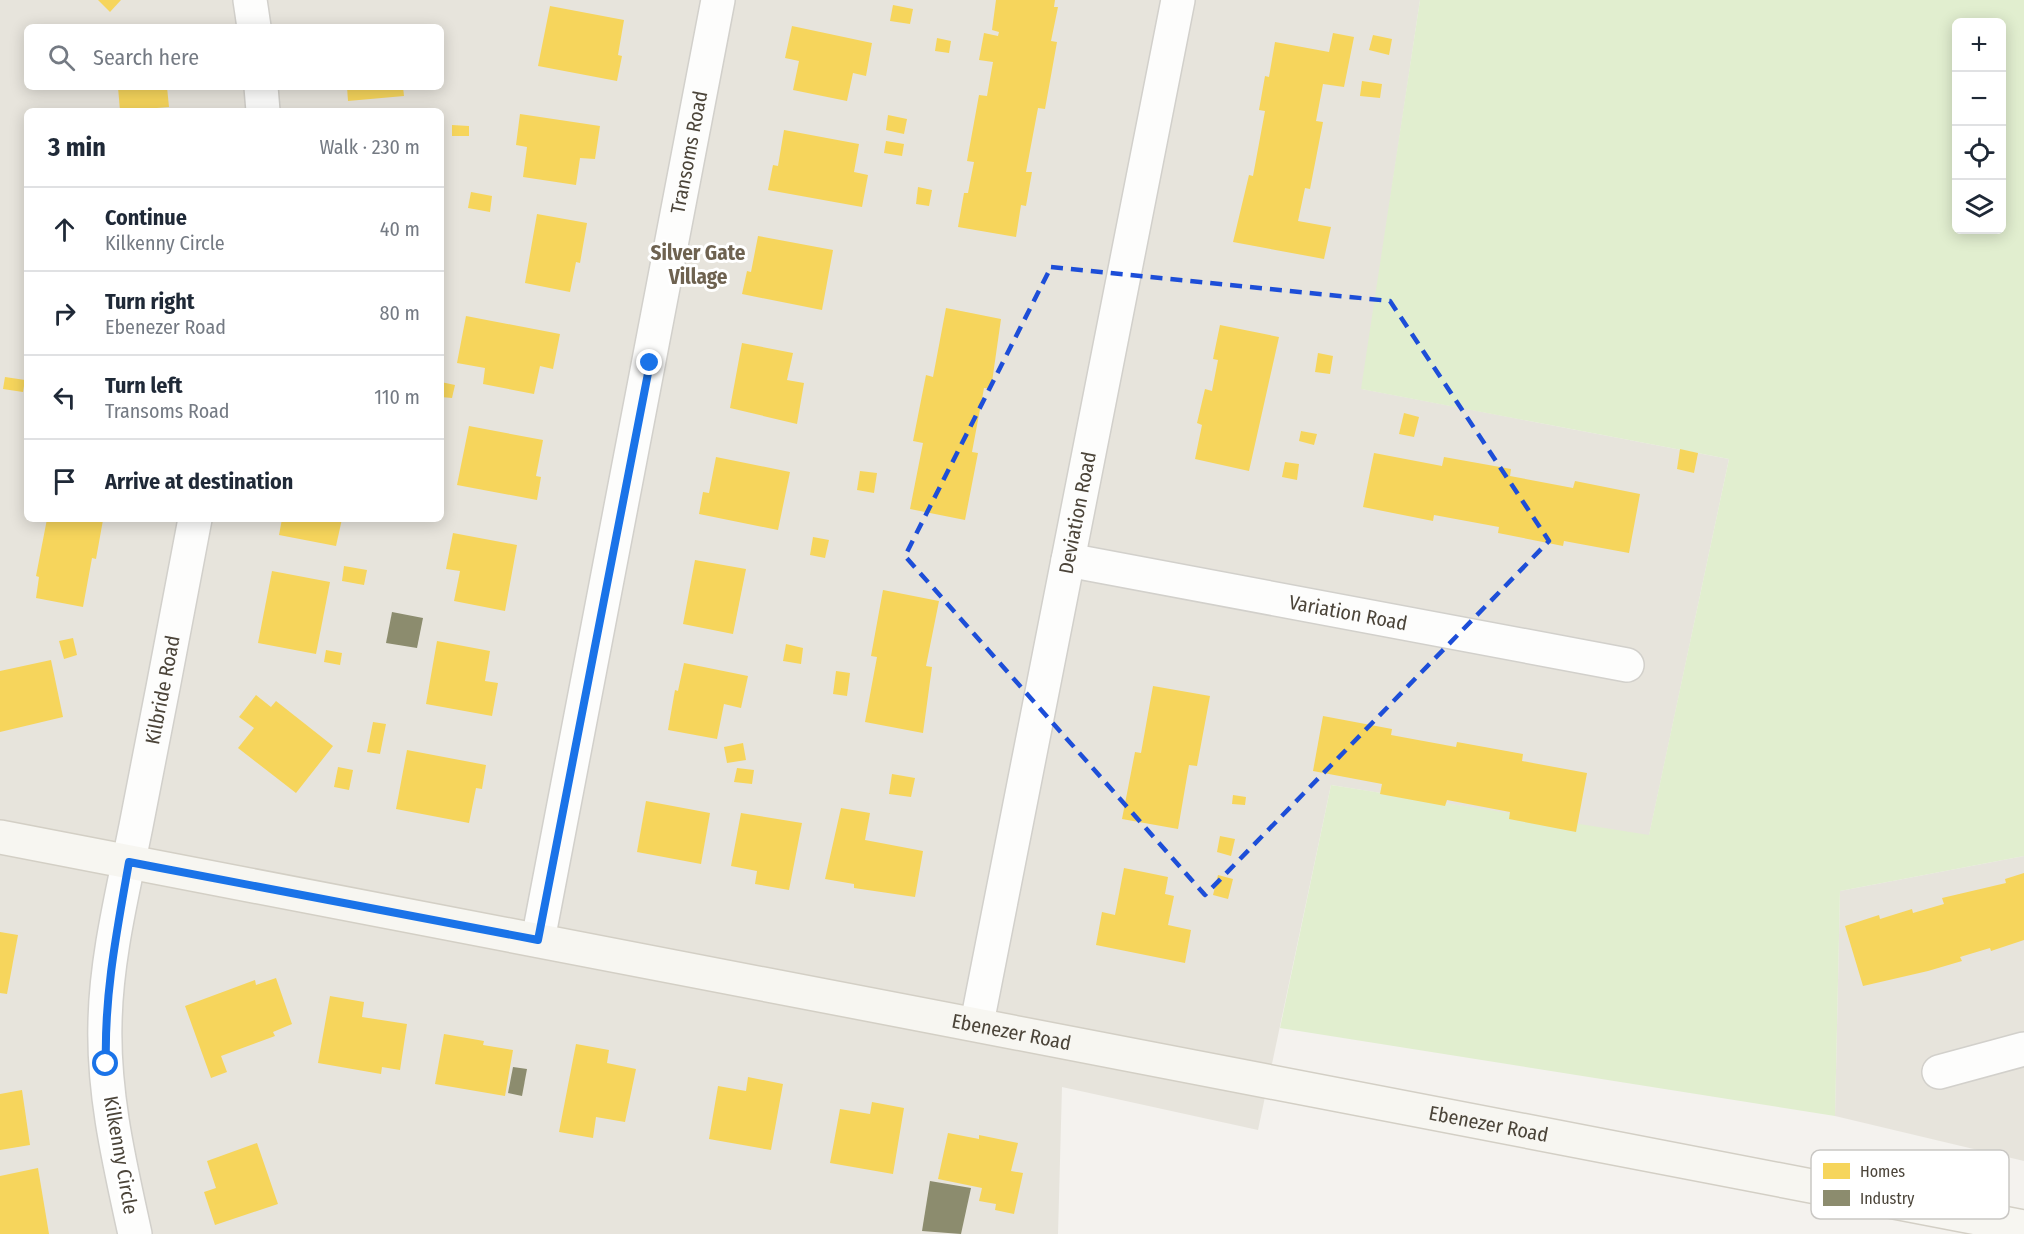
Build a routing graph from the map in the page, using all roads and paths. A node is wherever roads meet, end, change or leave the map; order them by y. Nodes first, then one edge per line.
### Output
1 (250, 0) edge
2 (718, 0) edge
3 (1178, 0) edge
4 (254, 24) edge
5 (261, 90) edge
6 (262, 108) edge
7 (194, 522) edge
8 (1068, 560) junction
9 (1627, 665) dead end
10 (0, 837) edge
11 (129, 862) junction
12 (538, 940) junction
13 (977, 1023) junction
14 (2024, 1049) edge
15 (1939, 1072) dead end
16 (1811, 1185) edge
17 (1983, 1219) edge
18 (2024, 1227) edge
19 (135, 1234) edge

1 - 4 street
2 - 12 street, Transoms Road
3 - 8 street, Deviation Road
5 - 6 street
7 - 11 street, Kilbride Road
8 - 9 street, Variation Road
8 - 13 street, Deviation Road
10 - 11 street, Ebenezer Road
11 - 12 street, Ebenezer Road
11 - 19 street, Kilkenny Circle
12 - 13 street, Ebenezer Road
13 - 16 street, Ebenezer Road
14 - 15 street
17 - 18 street, Ebenezer Road

